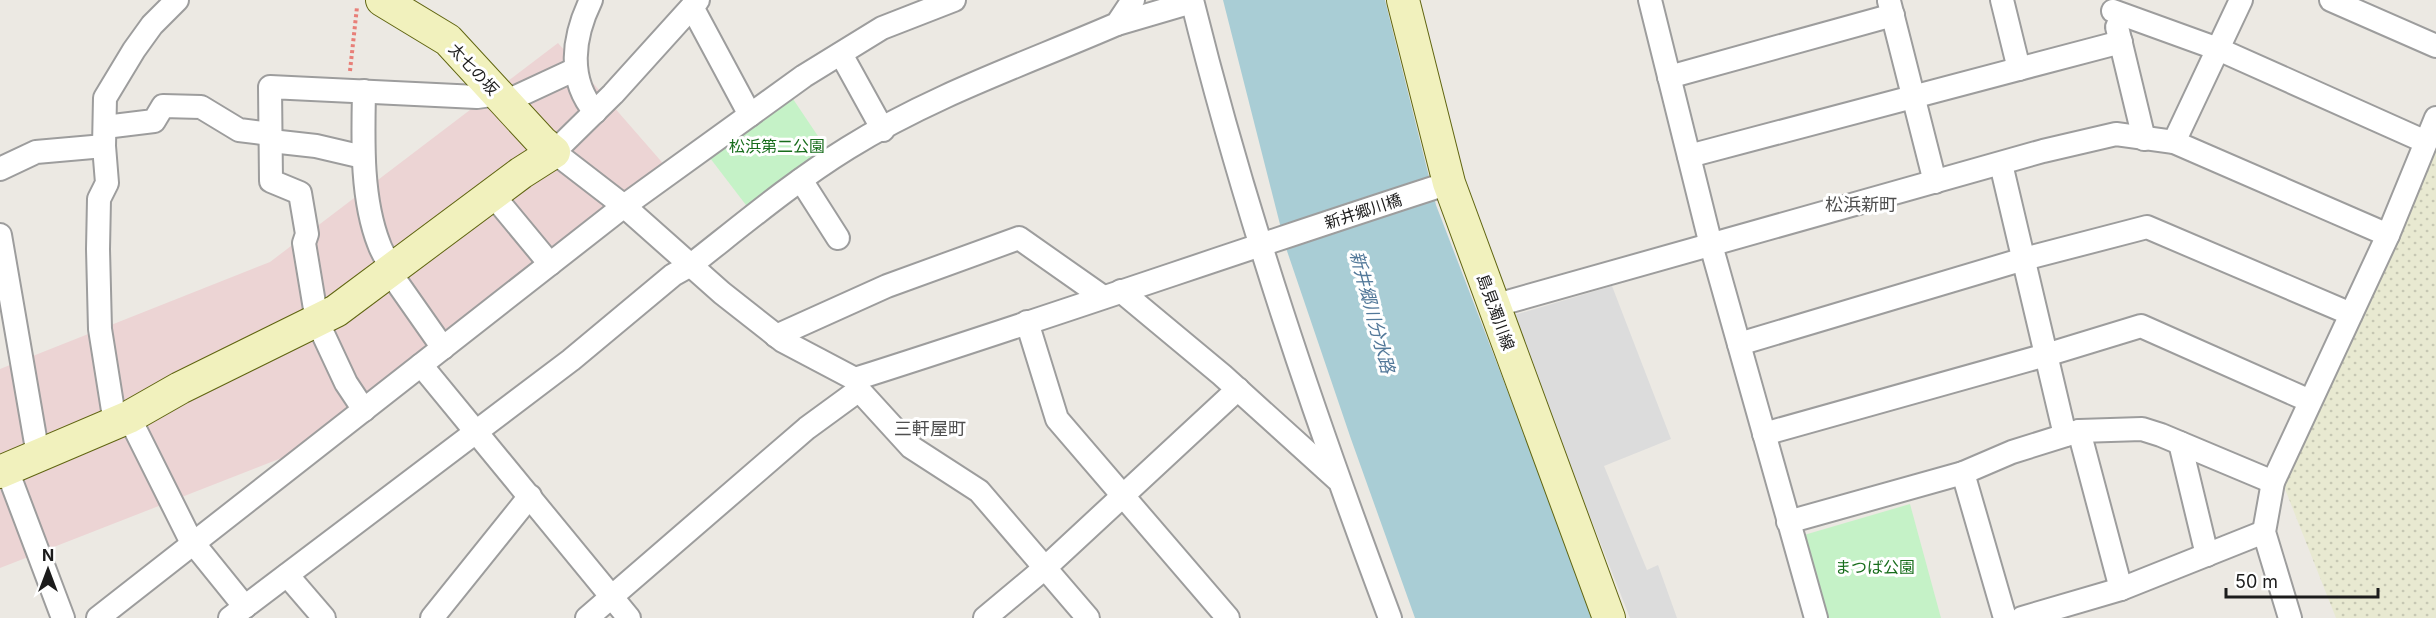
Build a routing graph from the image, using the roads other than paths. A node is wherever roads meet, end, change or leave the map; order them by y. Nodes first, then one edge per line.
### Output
1 (177, 0) edge
2 (382, 0) edge
3 (591, 0) edge
4 (1133, 0) edge
5 (1403, 0) edge
6 (1650, 0) edge
7 (2002, 0) edge
8 (2241, 0) edge
9 (2331, 0) edge
10 (947, 1) edge
11 (1192, 1) edge
12 (695, 3) edge
13 (2112, 6) edge
14 (1891, 8) edge
15 (1117, 24) junction
16 (2121, 42) junction
17 (2436, 46) edge
18 (2218, 49) junction
19 (841, 54) junction
20 (576, 69) junction
21 (2019, 69) junction
22 (1670, 77) junction
23 (357, 91) junction
24 (1913, 96) junction
25 (501, 98) junction
26 (595, 112) junction
27 (750, 116) junction
28 (2436, 118) edge
29 (883, 130) junction
30 (105, 136) junction
31 (271, 137) junction
32 (2144, 139) junction
33 (2174, 142) junction
34 (2426, 142) junction
35 (554, 152) junction
36 (1689, 156) junction
37 (363, 157) junction
38 (2001, 164) junction
39 (0, 169) edge
40 (801, 180) junction
41 (1935, 182) junction
42 (1437, 186) junction
43 (492, 195) junction
44 (624, 206) junction
45 (0, 235) edge
46 (2388, 235) junction
47 (838, 238) dead end
48 (1269, 241) junction
49 (1711, 245) junction
50 (2024, 259) junction
51 (550, 264) junction
52 (691, 265) junction
53 (391, 270) junction
54 (1112, 294) junction
55 (1494, 306) junction
56 (2351, 314) junction
57 (317, 321) junction
58 (1027, 322) junction
59 (776, 336) junction
60 (9, 342) edge
61 (1739, 344) junction
62 (443, 348) junction
63 (2046, 355) junction
64 (421, 365) junction
65 (857, 384) junction
66 (1238, 389) junction
67 (2310, 401) junction
68 (364, 410) junction
69 (122, 420) junction
70 (475, 431) junction
71 (2072, 433) junction
72 (1764, 434) junction
73 (2180, 443) junction
74 (38, 454) junction
75 (3, 471) edge
76 (1963, 473) junction
77 (1338, 480) junction
78 (2273, 482) junction
79 (1124, 495) junction
80 (530, 496) junction
81 (1788, 522) junction
82 (2264, 531) junction
83 (193, 544) junction
84 (2207, 555) junction
85 (1046, 567) junction
86 (286, 575) junction
87 (2121, 589) junction
88 (613, 597) junction
89 (238, 612) edge
90 (2034, 616) edge
91 (63, 618) edge
92 (98, 618) edge
93 (324, 618) edge
94 (432, 618) edge
95 (587, 618) edge
96 (629, 618) edge
97 (985, 618) edge
98 (1088, 618) edge
99 (1228, 618) edge
100 (1390, 618) edge
101 (1610, 618) edge
102 (1816, 618) edge
103 (2005, 618) edge
104 (2290, 618) edge

1 - 30 street
2 - 25 street, 太七の坂
3 - 20 street
4 - 15 street
5 - 42 street, 島見濁川線
6 - 22 street
7 - 21 street
8 - 18 street
9 - 17 street
10 - 19 street
11 - 15 street
11 - 48 street
12 - 26 street
12 - 27 street
13 - 16 street
13 - 18 street
14 - 22 street
14 - 24 street
15 - 29 street
16 - 21 street
16 - 32 street
18 - 33 street
18 - 34 street
19 - 27 street
19 - 29 street
20 - 25 street
20 - 26 street
21 - 24 street
22 - 36 street
23 - 25 street
23 - 31 street
23 - 37 street
24 - 36 street
24 - 41 street
25 - 35 street, 太七の坂
26 - 35 street
27 - 44 street
28 - 34 street
29 - 40 street
30 - 31 street
30 - 39 street
30 - 69 street
31 - 37 street
31 - 57 street
32 - 33 street
32 - 38 street
33 - 46 street
34 - 46 street
35 - 43 street
35 - 44 street
36 - 49 street
37 - 53 street
38 - 41 street
38 - 50 street
40 - 47 street
40 - 52 street
41 - 49 street
42 - 48 street, 新井郷川橋
42 - 55 street, 島見濁川線
43 - 51 street
43 - 53 street
44 - 51 street
44 - 52 street
45 - 60 street
46 - 56 street
48 - 54 street, 新井郷川橋
48 - 77 street
49 - 55 street
49 - 61 street
50 - 56 street
50 - 61 street
50 - 63 street
51 - 62 street
52 - 59 street
52 - 70 street
53 - 57 street
53 - 62 street
54 - 58 street, 新井郷川橋
54 - 59 street
54 - 66 street
55 - 101 street, 島見濁川線
56 - 67 street
57 - 68 street
57 - 69 street
58 - 65 street, 新井郷川橋
58 - 79 street
59 - 65 street
60 - 74 street
61 - 72 street
62 - 64 street
63 - 67 street
63 - 71 street
63 - 72 street
64 - 68 street
64 - 70 street
65 - 85 street
65 - 88 street, 新井郷川橋
66 - 77 street
66 - 79 street
67 - 78 street
68 - 83 street
69 - 74 street
69 - 83 street
70 - 80 street
70 - 86 street
71 - 73 street
71 - 76 street
71 - 87 street
72 - 81 street
73 - 78 street
73 - 84 street
74 - 75 street
75 - 91 street
76 - 81 street
76 - 103 street
77 - 100 street
78 - 82 street
79 - 85 street
79 - 99 street
80 - 88 street
80 - 94 street
81 - 102 street
82 - 84 street
82 - 104 street
83 - 89 street
83 - 92 street
84 - 87 street
85 - 97 street
85 - 98 street
86 - 89 street
86 - 93 street
87 - 90 street
88 - 95 street, 新井郷川橋
88 - 96 street

